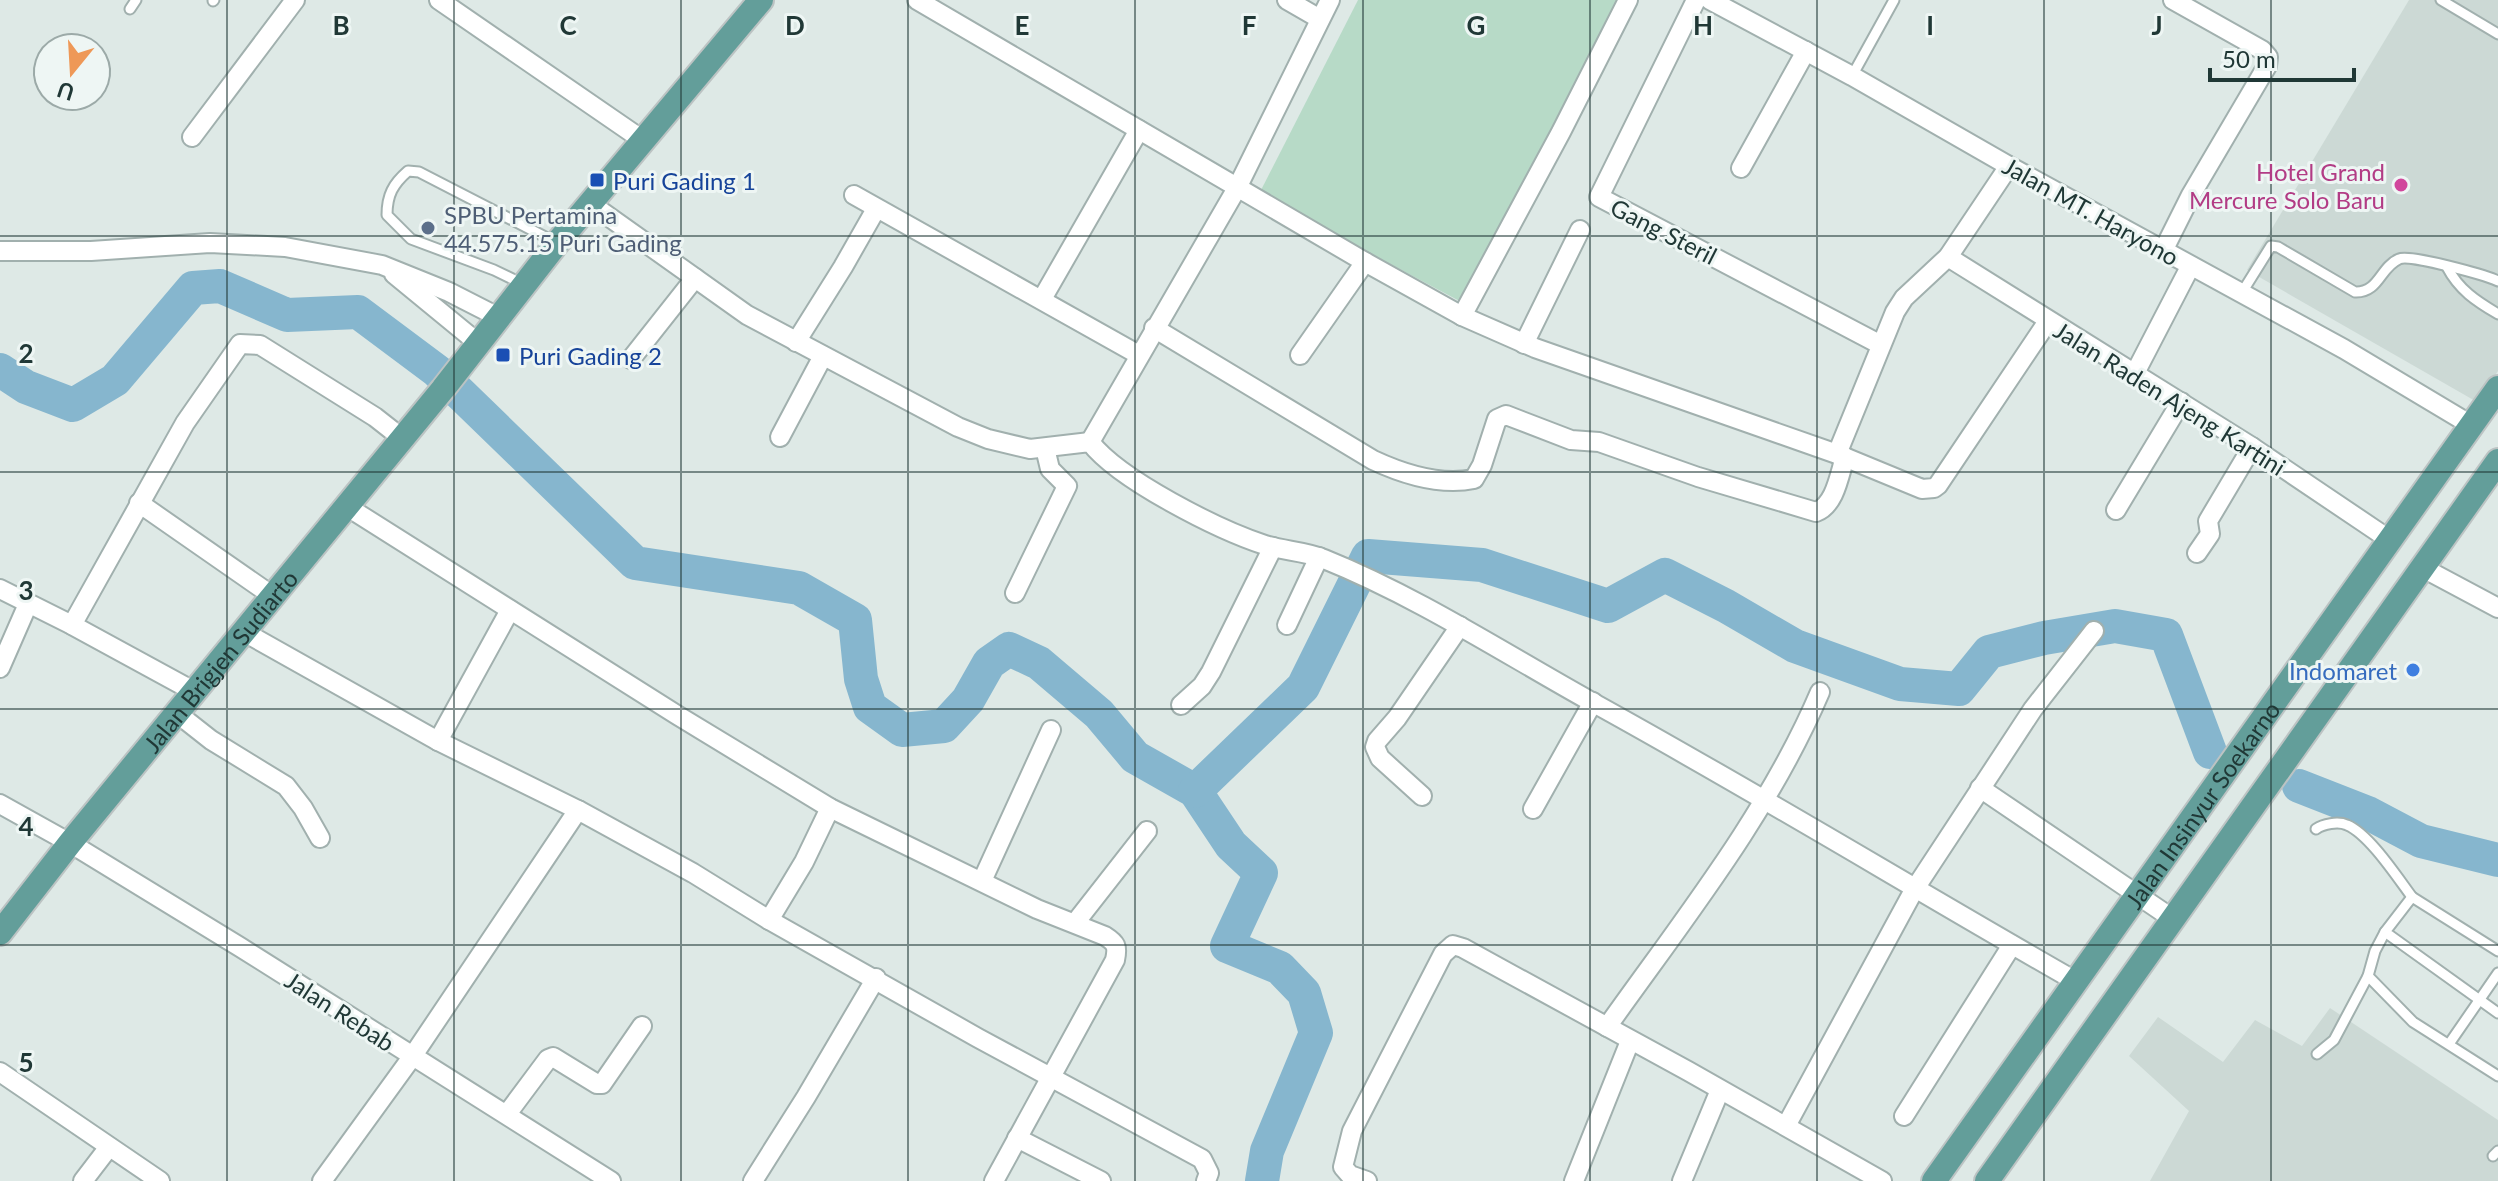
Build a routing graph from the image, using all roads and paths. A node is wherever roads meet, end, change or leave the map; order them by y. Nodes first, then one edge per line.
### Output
1 (439, 0) edge
2 (761, 0) edge
3 (917, 0) edge
4 (1287, 0) edge
5 (1330, 0) edge
6 (1628, 0) edge
7 (1696, 0) edge
8 (1710, 0) edge
9 (1894, 0) edge
10 (2173, 0) edge
11 (2441, 0) edge
12 (292, 1) edge
13 (1320, 19) junction
14 (2498, 34) edge
15 (1806, 51) junction
16 (1852, 76) junction
17 (1139, 130) junction
18 (192, 137) dead end
19 (644, 141) junction
20 (2009, 166) junction
21 (1741, 168) dead end
22 (1237, 188) junction
23 (854, 195) dead end
24 (591, 204) junction
25 (876, 209) junction
26 (1580, 230) dead end
27 (557, 243) junction
28 (0, 251) edge
29 (2163, 251) junction
30 (1948, 257) junction
31 (1365, 262) junction
32 (382, 265) junction
33 (2190, 267) junction
34 (2447, 267) junction
35 (695, 278) junction
36 (2498, 281) edge
37 (525, 285) junction
38 (2241, 294) junction
39 (1042, 299) junction
40 (2498, 314) edge
41 (1462, 316) junction
42 (498, 317) junction
43 (2048, 321) junction
44 (1154, 328) junction
45 (796, 342) junction
46 (1524, 344) junction
47 (1881, 345) junction
48 (471, 353) junction
49 (1139, 355) junction
50 (1300, 355) dead end
51 (823, 356) junction
52 (631, 359) dead end
53 (2134, 375) junction
54 (2498, 388) edge
55 (2181, 402) junction
56 (2471, 425) junction
57 (780, 437) dead end
58 (403, 439) junction
59 (1090, 442) junction
60 (2252, 447) junction
61 (1045, 448) junction
62 (1841, 456) junction
63 (2498, 461) edge
64 (139, 503) junction
65 (346, 506) junction
66 (2116, 510) dead end
67 (2390, 540) junction
68 (1273, 547) junction
69 (2197, 553) dead end
70 (1321, 558) junction
71 (2423, 568) junction
72 (0, 589) edge
73 (1015, 593) dead end
74 (274, 597) junction
75 (2350, 598) junction
76 (28, 604) junction
77 (2498, 608) edge
78 (510, 610) junction
79 (2383, 622) junction
80 (72, 625) junction
81 (1287, 625) dead end
82 (1460, 626) junction
83 (2094, 631) dead end
84 (244, 632) junction
85 (0, 668) edge
86 (195, 692) junction
87 (1820, 692) dead end
88 (1593, 702) junction
89 (1181, 705) dead end
90 (178, 714) junction
91 (1051, 730) dead end
92 (438, 741) junction
93 (1980, 788) junction
94 (1422, 796) dead end
95 (1764, 801) junction
96 (0, 804) edge
97 (830, 808) junction
98 (1533, 809) dead end
99 (578, 810) junction
100 (2316, 829) dead end
101 (1147, 831) dead end
102 (320, 838) dead end
103 (70, 843) junction
104 (982, 881) junction
105 (1914, 890) junction
106 (2139, 895) junction
107 (2412, 897) junction
108 (2173, 919) junction
109 (769, 920) junction
110 (1075, 923) junction
111 (2385, 932) junction
112 (0, 933) edge
113 (2012, 945) junction
114 (2498, 951) edge
115 (2498, 973) edge
116 (2368, 976) junction
117 (876, 978) junction
118 (2077, 982) junction
119 (2479, 998) junction
120 (2498, 1013) edge
121 (642, 1026) dead end
122 (1607, 1027) junction
123 (1630, 1041) junction
124 (2449, 1044) junction
125 (2317, 1054) dead end
126 (412, 1057) junction
127 (0, 1072) edge
128 (2498, 1076) edge
129 (1050, 1077) junction
130 (1720, 1090) junction
131 (507, 1114) junction
132 (1904, 1116) dead end
133 (1786, 1126) junction
134 (1017, 1138) junction
135 (109, 1147) junction
136 (83, 1181) edge
137 (160, 1181) edge
138 (322, 1181) edge
139 (611, 1181) edge
140 (753, 1181) edge
141 (994, 1181) edge
142 (1101, 1181) edge
143 (1206, 1181) edge
144 (1367, 1181) edge
145 (1574, 1181) edge
146 (1682, 1181) edge
147 (1882, 1181) edge
148 (1934, 1181) edge
149 (1987, 1181) edge

1 - 19 street
2 - 19 main road, Jalan Brigjen Sudiarto
3 - 17 street
4 - 13 street
5 - 13 street
6 - 41 street
7 - 47 street, Gang Steril
8 - 15 street, Jalan MT. Haryono
9 - 16 lane
10 - 29 street
11 - 14 lane
12 - 18 street
13 - 22 street
15 - 16 street, Jalan MT. Haryono
15 - 21 street
16 - 20 street, Jalan MT. Haryono
17 - 22 street
17 - 39 street
19 - 24 main road, Jalan Brigjen Sudiarto
20 - 29 street, Jalan MT. Haryono
20 - 30 street
22 - 31 street
22 - 44 street
23 - 25 street
24 - 27 main road, Jalan Brigjen Sudiarto
24 - 35 street
25 - 39 street
25 - 45 street
26 - 46 street
27 - 37 main road, Jalan Brigjen Sudiarto
27 - 37 lane
28 - 32 street
29 - 33 street, Jalan MT. Haryono
30 - 43 street, Jalan Raden Ajeng Kartini
30 - 47 street
31 - 41 street
31 - 50 street
32 - 42 street
32 - 48 street
33 - 38 street, Jalan MT. Haryono
33 - 53 street
34 - 36 lane
34 - 38 lane
34 - 40 lane
35 - 45 street
35 - 52 street
37 - 42 main road, Jalan Brigjen Sudiarto
38 - 56 street, Jalan MT. Haryono
39 - 49 street
41 - 46 street
42 - 48 main road, Jalan Brigjen Sudiarto
43 - 53 street, Jalan Raden Ajeng Kartini
43 - 62 street
44 - 49 street
44 - 62 street
45 - 51 street
46 - 62 street
47 - 62 street
48 - 58 main road, Jalan Brigjen Sudiarto
49 - 59 street
51 - 57 street
51 - 61 street
53 - 55 street, Jalan Raden Ajeng Kartini
54 - 56 main road, Jalan Insinyur Soekarno
55 - 60 street, Jalan Raden Ajeng Kartini
55 - 66 street
56 - 67 main road, Jalan Insinyur Soekarno
58 - 64 street
58 - 65 main road, Jalan Brigjen Sudiarto
59 - 61 street
59 - 68 street
60 - 67 street, Jalan Raden Ajeng Kartini
60 - 69 street
61 - 73 street
63 - 71 main road, Jalan Insinyur Soekarno
64 - 74 street
64 - 80 street
65 - 74 main road, Jalan Brigjen Sudiarto
65 - 78 street
67 - 75 main road, Jalan Insinyur Soekarno
68 - 70 street
68 - 89 street
70 - 81 street
70 - 82 street
71 - 77 street
71 - 79 main road, Jalan Insinyur Soekarno
72 - 76 street
74 - 84 main road, Jalan Brigjen Sudiarto
75 - 79 main road
75 - 106 main road, Jalan Insinyur Soekarno
76 - 80 street
76 - 85 street
78 - 92 street
78 - 97 street
79 - 108 main road, Jalan Insinyur Soekarno
80 - 86 street
82 - 88 street
82 - 94 street
83 - 93 street
84 - 86 main road, Jalan Brigjen Sudiarto
84 - 92 street
86 - 90 main road, Jalan Brigjen Sudiarto
87 - 95 street
88 - 95 street
88 - 98 street
90 - 102 street
90 - 103 main road, Jalan Brigjen Sudiarto
91 - 104 street
92 - 99 street
93 - 105 street
93 - 106 street
95 - 105 street
95 - 122 street
96 - 103 street, Jalan Rebab
97 - 104 street
97 - 109 street
99 - 109 street
99 - 126 street
100 - 107 lane
101 - 110 street
103 - 112 main road, Jalan Brigjen Sudiarto
103 - 126 street, Jalan Rebab
104 - 110 street
105 - 113 street
105 - 133 street
106 - 108 street
106 - 118 main road, Jalan Insinyur Soekarno
107 - 111 lane
107 - 114 lane
108 - 149 main road, Jalan Insinyur Soekarno
109 - 117 street
110 - 129 street
111 - 116 lane
111 - 119 lane
113 - 118 street
113 - 132 street
115 - 119 lane
116 - 124 lane
116 - 125 lane
117 - 129 street
117 - 140 street
118 - 148 main road, Jalan Insinyur Soekarno
119 - 120 lane
119 - 124 lane
121 - 131 street
122 - 123 street
122 - 144 street
123 - 130 street
123 - 145 street
124 - 128 lane
126 - 131 street, Jalan Rebab
126 - 138 street
127 - 135 street
129 - 134 street
129 - 143 street
130 - 133 street
130 - 146 street
131 - 139 street, Jalan Rebab
133 - 147 street
134 - 141 street
134 - 142 street
135 - 136 street
135 - 137 street

